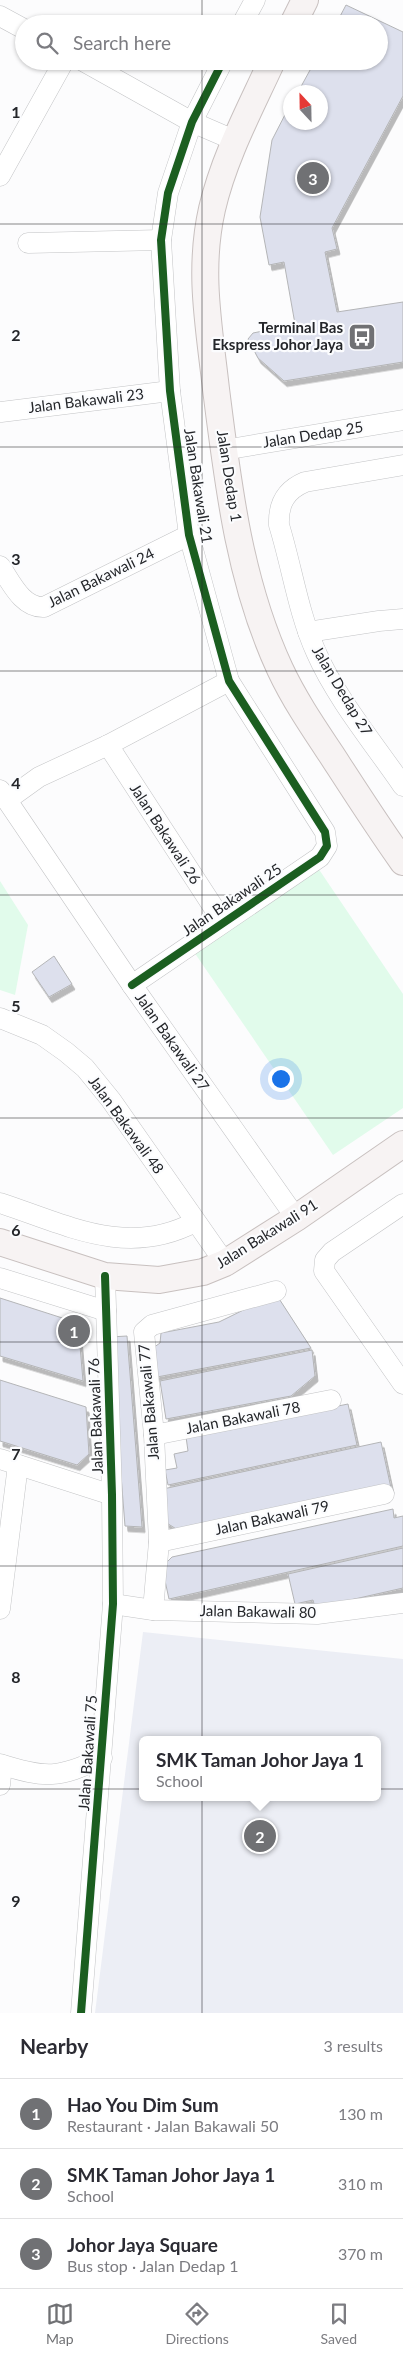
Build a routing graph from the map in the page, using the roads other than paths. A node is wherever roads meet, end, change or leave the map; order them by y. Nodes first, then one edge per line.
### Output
1 (255, 0) edge
2 (305, 0) edge
3 (247, 15) edge
4 (298, 15) edge
5 (0, 16) edge
6 (15, 24) edge
7 (59, 70) edge
8 (99, 70) edge
9 (218, 70) edge
10 (268, 70) edge
11 (192, 122) junction
12 (236, 140) junction
13 (0, 176) edge
14 (162, 240) junction
15 (28, 243) dead end
16 (170, 391) junction
17 (1, 412) edge
18 (403, 420) edge
19 (224, 450) junction
20 (403, 465) edge
21 (189, 535) junction
22 (0, 566) edge
23 (403, 620) edge
24 (308, 632) junction
25 (229, 681) junction
26 (108, 745) junction
27 (403, 786) edge
28 (4, 795) edge
29 (322, 826) joint
30 (403, 862) edge
31 (223, 922) junction
32 (132, 985) junction
33 (0, 1018) edge
34 (403, 1144) edge
35 (0, 1203) edge
36 (403, 1204) edge
37 (296, 1218) junction
38 (195, 1222) junction
39 (0, 1242) edge
40 (225, 1263) junction
41 (105, 1276) junction
42 (0, 1278) edge
43 (276, 1291) dead end
44 (106, 1311) junction
45 (403, 1384) edge
46 (331, 1400) dead end
47 (154, 1435) junction
48 (9, 1462) edge
49 (384, 1494) dead end
50 (112, 1495) junction
51 (159, 1542) junction
52 (403, 1603) edge
53 (113, 1604) junction
54 (0, 1609) edge
55 (153, 1610) junction
56 (102, 1758) junction
57 (1, 1765) edge
58 (0, 1785) edge
59 (81, 2013) edge

1 - 3 street
2 - 4 main road
5 - 6 street
7 - 13 street
8 - 11 street
9 - 11 street, Jalan Bakawali 21
10 - 12 main road, Jalan Dedap 1
11 - 12 street
11 - 14 street, Jalan Bakawali 21
12 - 19 main road, Jalan Dedap 1
14 - 15 street
14 - 16 street, Jalan Bakawali 21
16 - 17 street, Jalan Bakawali 23
16 - 21 street, Jalan Bakawali 21
18 - 19 street, Jalan Dedap 25
19 - 30 main road, Jalan Dedap 1
20 - 24 street, Jalan Dedap 27
21 - 22 street, Jalan Bakawali 24
21 - 25 street, Jalan Bakawali 21
23 - 24 street
24 - 27 street, Jalan Dedap 27
25 - 26 street
25 - 29 street, Jalan Bakawali 21
26 - 28 street
26 - 31 street, Jalan Bakawali 26
28 - 32 street, Jalan Bakawali 27
29 - 31 street, Jalan Bakawali 25
31 - 32 street, Jalan Bakawali 25
32 - 37 street, Jalan Bakawali 27
33 - 38 street, Jalan Bakawali 48
34 - 37 main road, Jalan Bakawali 91
35 - 38 street
36 - 45 street
37 - 40 main road, Jalan Bakawali 91
38 - 40 street, Jalan Bakawali 48
39 - 41 main road, Jalan Bakawali 91
40 - 41 main road, Jalan Bakawali 91
41 - 44 street, Jalan Bakawali 76
42 - 44 street
43 - 47 street, Jalan Bakawali 77
44 - 50 street, Jalan Bakawali 76
46 - 47 street, Jalan Bakawali 78
47 - 51 street, Jalan Bakawali 77
48 - 50 street
48 - 54 street
49 - 51 street, Jalan Bakawali 79
50 - 53 street, Jalan Bakawali 75
51 - 55 street, Jalan Bakawali 77
52 - 55 street, Jalan Bakawali 80
53 - 55 street, Jalan Bakawali 80
53 - 56 street, Jalan Bakawali 75
56 - 57 street
56 - 59 street, Jalan Bakawali 75
57 - 58 street

